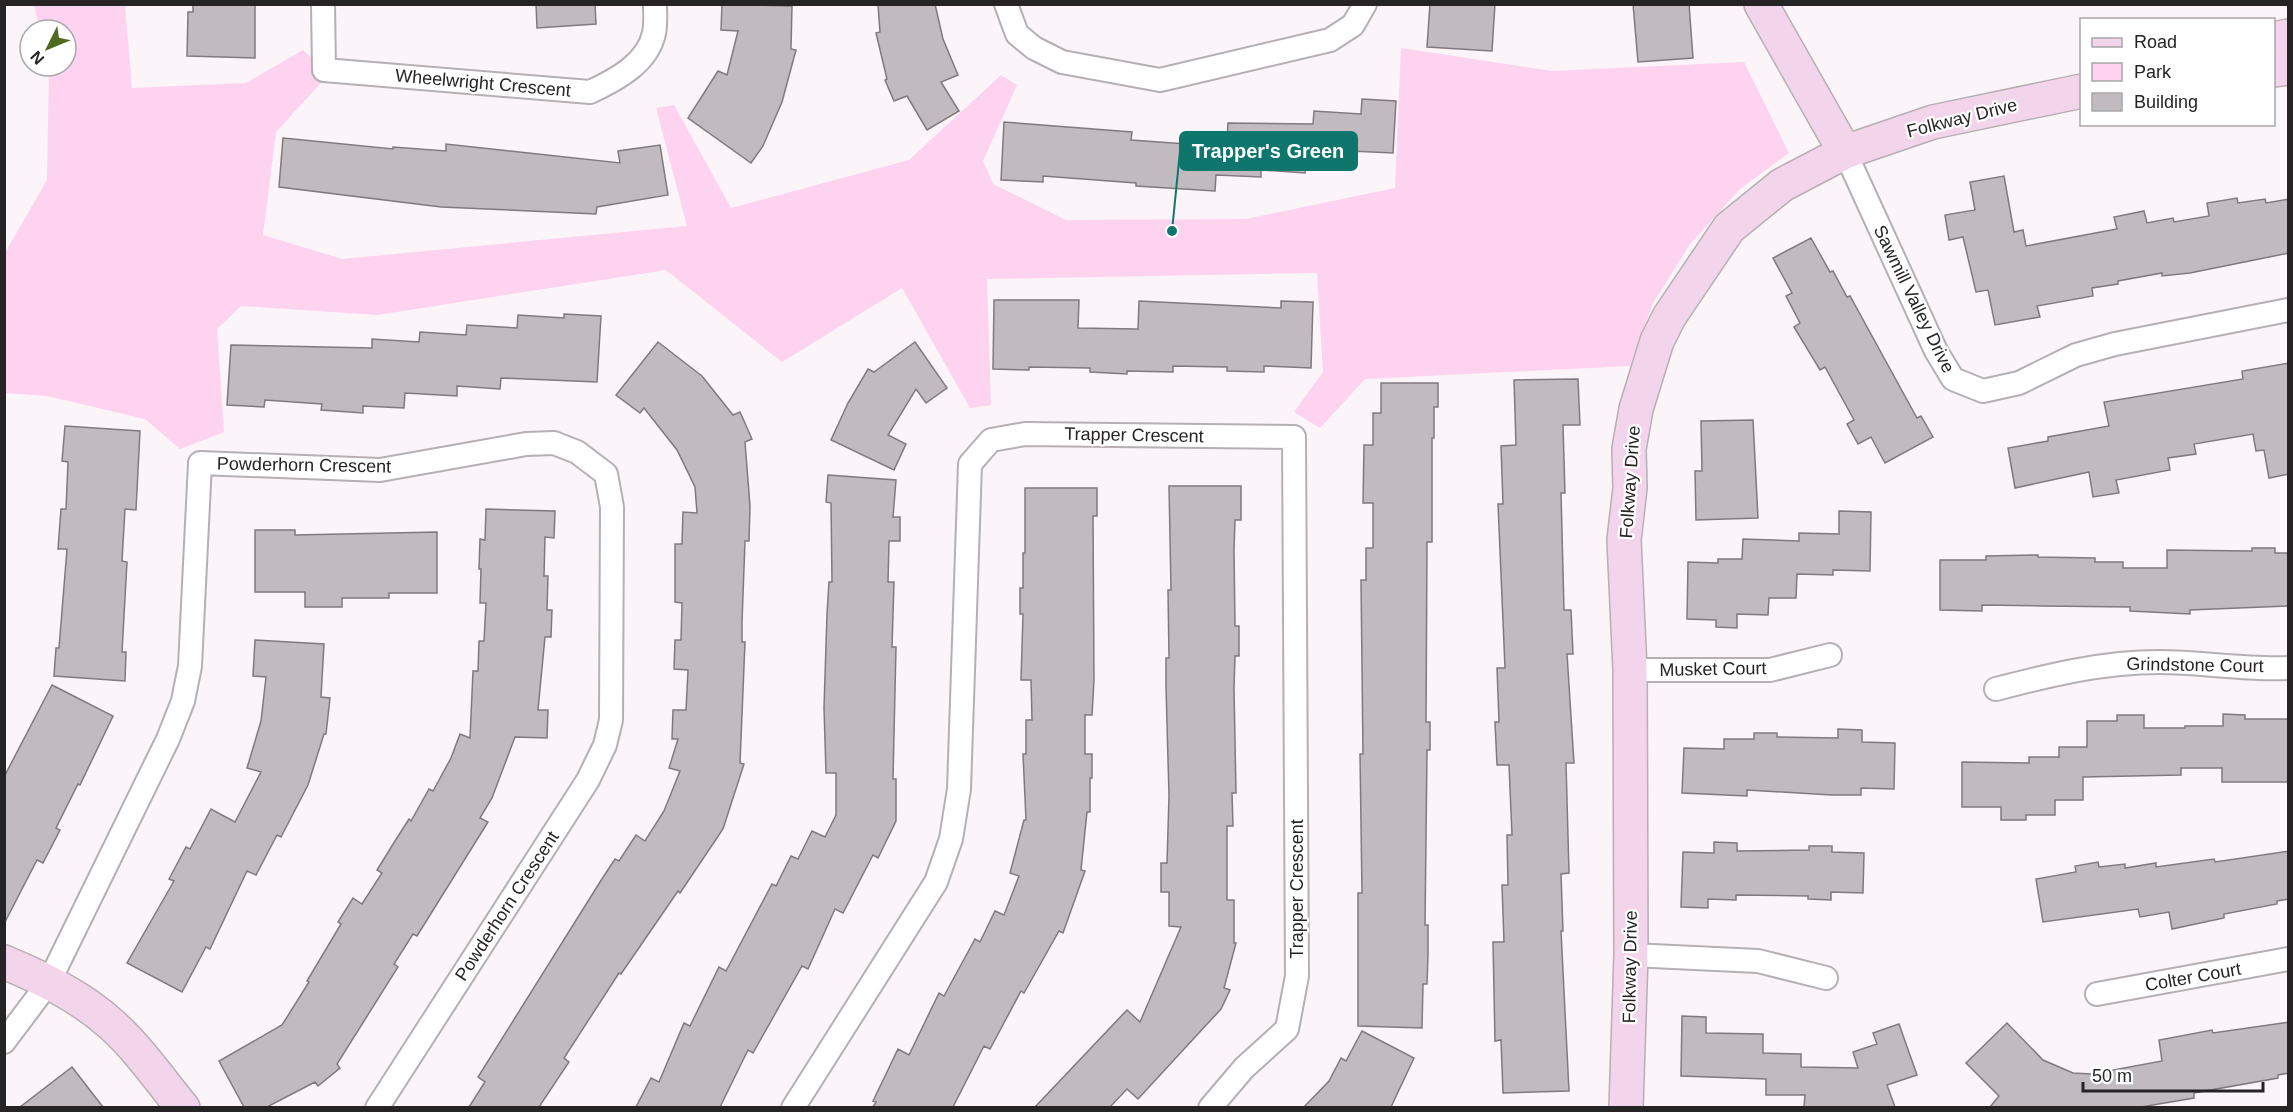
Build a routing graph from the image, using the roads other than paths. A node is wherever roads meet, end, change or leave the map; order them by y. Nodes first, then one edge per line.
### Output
1 (323, 4) edge
2 (655, 4) edge
3 (1006, 4) edge
4 (1365, 4) edge
5 (1761, 4) edge
6 (2080, 91) edge
7 (1845, 152) junction
8 (2289, 310) edge
9 (1830, 655) dead end
10 (2289, 668) edge
11 (1630, 670) junction
12 (1996, 689) dead end
13 (1631, 955) junction
14 (2289, 959) edge
15 (4, 962) edge
16 (1826, 978) dead end
17 (49, 982) junction
18 (2097, 994) dead end
19 (4, 1042) edge
20 (183, 1107) edge
21 (377, 1107) edge
22 (793, 1107) edge
23 (1210, 1107) edge
24 (1626, 1107) edge

1 - 2 street, Wheelwright Crescent
3 - 4 street
5 - 7 street, Sawmill Valley Drive
6 - 7 street, Folkway Drive
7 - 8 street, Sawmill Valley Drive
7 - 11 street, Folkway Drive
9 - 11 street, Musket Court
10 - 12 street, Grindstone Court
11 - 13 street, Folkway Drive
13 - 16 street
13 - 24 street, Folkway Drive
14 - 18 street, Colter Court
15 - 17 street
17 - 19 street
17 - 20 street
17 - 21 street, Powderhorn Crescent
22 - 23 street, Trapper Crescent

